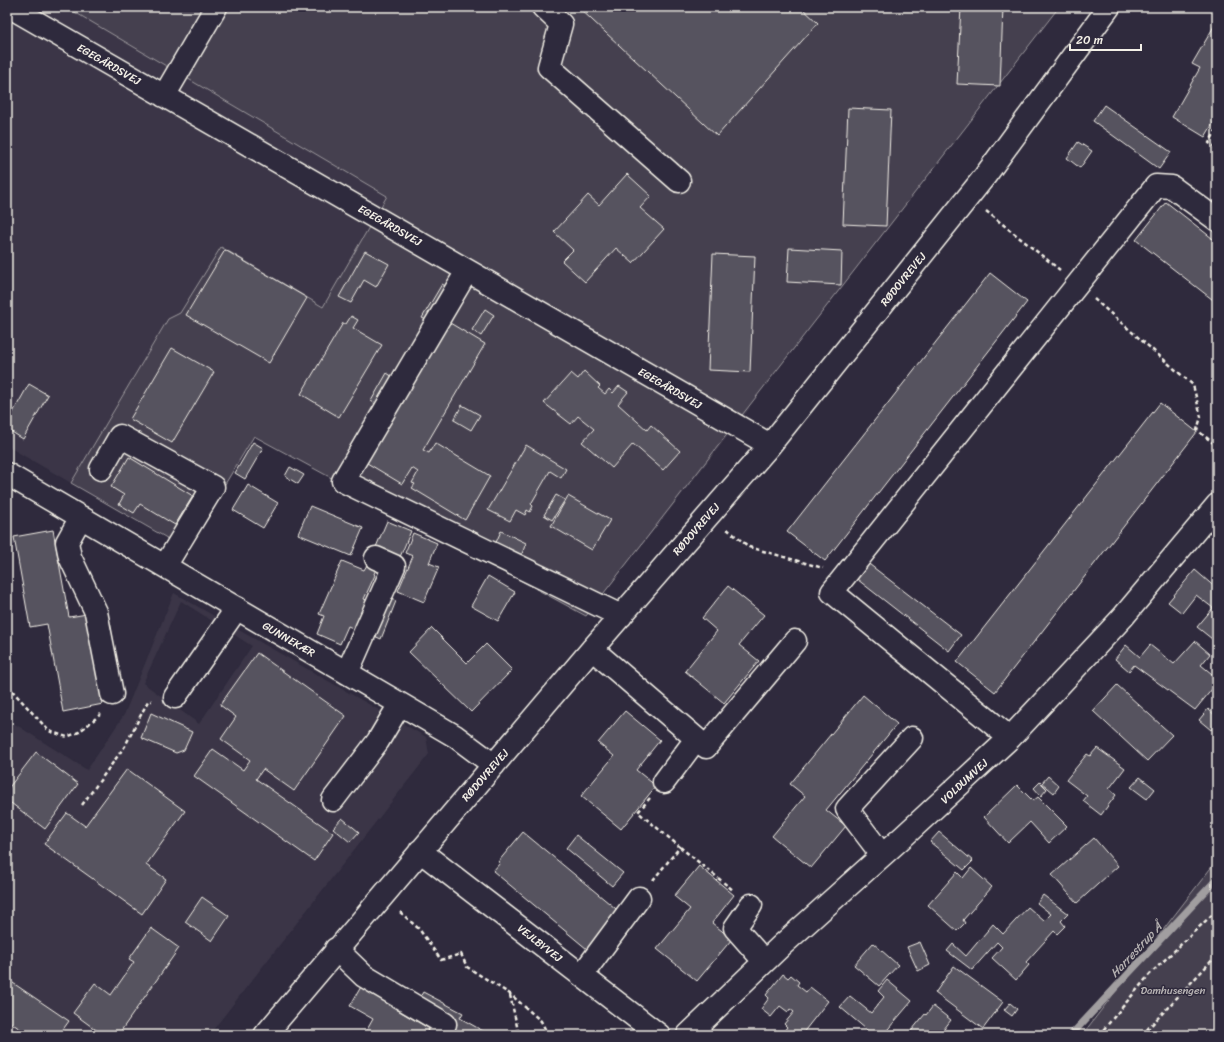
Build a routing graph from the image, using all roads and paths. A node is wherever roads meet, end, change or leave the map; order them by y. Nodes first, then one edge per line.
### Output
1 (10, 7) edge
2 (216, 7) edge
3 (543, 7) edge
4 (1109, 7) edge
5 (164, 96) junction
6 (1217, 128) edge
7 (1217, 148) edge
8 (679, 181) dead end
9 (968, 197) junction
10 (1217, 220) edge
11 (467, 271) junction
12 (1078, 285) junction
13 (770, 445) junction
14 (1217, 446) edge
15 (101, 469) dead end
16 (7, 474) edge
17 (1217, 505) edge
18 (709, 514) junction
19 (81, 516) junction
20 (376, 558) dead end
21 (165, 566) junction
22 (843, 578) junction
23 (237, 608) junction
24 (621, 616) junction
25 (795, 641) dead end
26 (592, 649) junction
27 (347, 673) junction
28 (7, 685) edge
29 (112, 694) joint
30 (175, 697) joint
31 (400, 704) junction
32 (912, 738) dead end
33 (1010, 738) junction
34 (696, 739) junction
35 (494, 765) junction
36 (664, 782) joint
37 (333, 800) dead end
38 (82, 805) dead end
39 (680, 847) junction
40 (420, 851) junction
41 (882, 855) junction
42 (382, 896) junction
43 (639, 898) joint
44 (751, 905) joint
45 (1217, 910) edge
46 (336, 949) junction
47 (1217, 955) edge
48 (764, 961) junction
49 (582, 975) junction
50 (510, 994) junction
51 (265, 1035) edge
52 (439, 1035) edge
53 (519, 1035) edge
54 (548, 1035) edge
55 (660, 1035) edge
56 (688, 1035) edge
57 (1099, 1035) edge
58 (1142, 1035) edge

1 - 5 street, EGEGÅRDSVEJ
2 - 5 street
3 - 8 street
4 - 9 street, RØDOVREVEJ
5 - 11 street, EGEGÅRDSVEJ
6 - 7 path
9 - 12 path
9 - 13 street, RØDOVREVEJ
10 - 12 street
11 - 13 street, EGEGÅRDSVEJ
11 - 24 street
12 - 14 path
12 - 22 street
13 - 18 street, RØDOVREVEJ
15 - 21 street
16 - 19 street, GUNNEKÆR
17 - 33 street, VOLDUMVEJ
18 - 22 path
18 - 24 street, RØDOVREVEJ
19 - 21 street, GUNNEKÆR
19 - 29 street
20 - 27 street
21 - 23 street, GUNNEKÆR
22 - 33 street
23 - 27 street, GUNNEKÆR
23 - 30 street
24 - 26 street, RØDOVREVEJ
25 - 34 street
26 - 34 street
26 - 35 street, RØDOVREVEJ
27 - 31 street, GUNNEKÆR
28 - 29 path
30 - 38 path
31 - 35 street, GUNNEKÆR
31 - 37 street
32 - 41 street
33 - 41 street, VOLDUMVEJ
34 - 36 street
35 - 40 street, RØDOVREVEJ
36 - 39 path
39 - 43 path
39 - 44 path
40 - 42 street, RØDOVREVEJ
40 - 49 street, VEJLBYVEJ
41 - 48 street, VOLDUMVEJ
42 - 46 street, RØDOVREVEJ
42 - 50 path
43 - 49 street
44 - 48 street
45 - 57 path
46 - 51 street, RØDOVREVEJ
46 - 52 street
47 - 58 path
48 - 56 street, VOLDUMVEJ
49 - 55 street, VEJLBYVEJ
50 - 53 path
50 - 54 path

